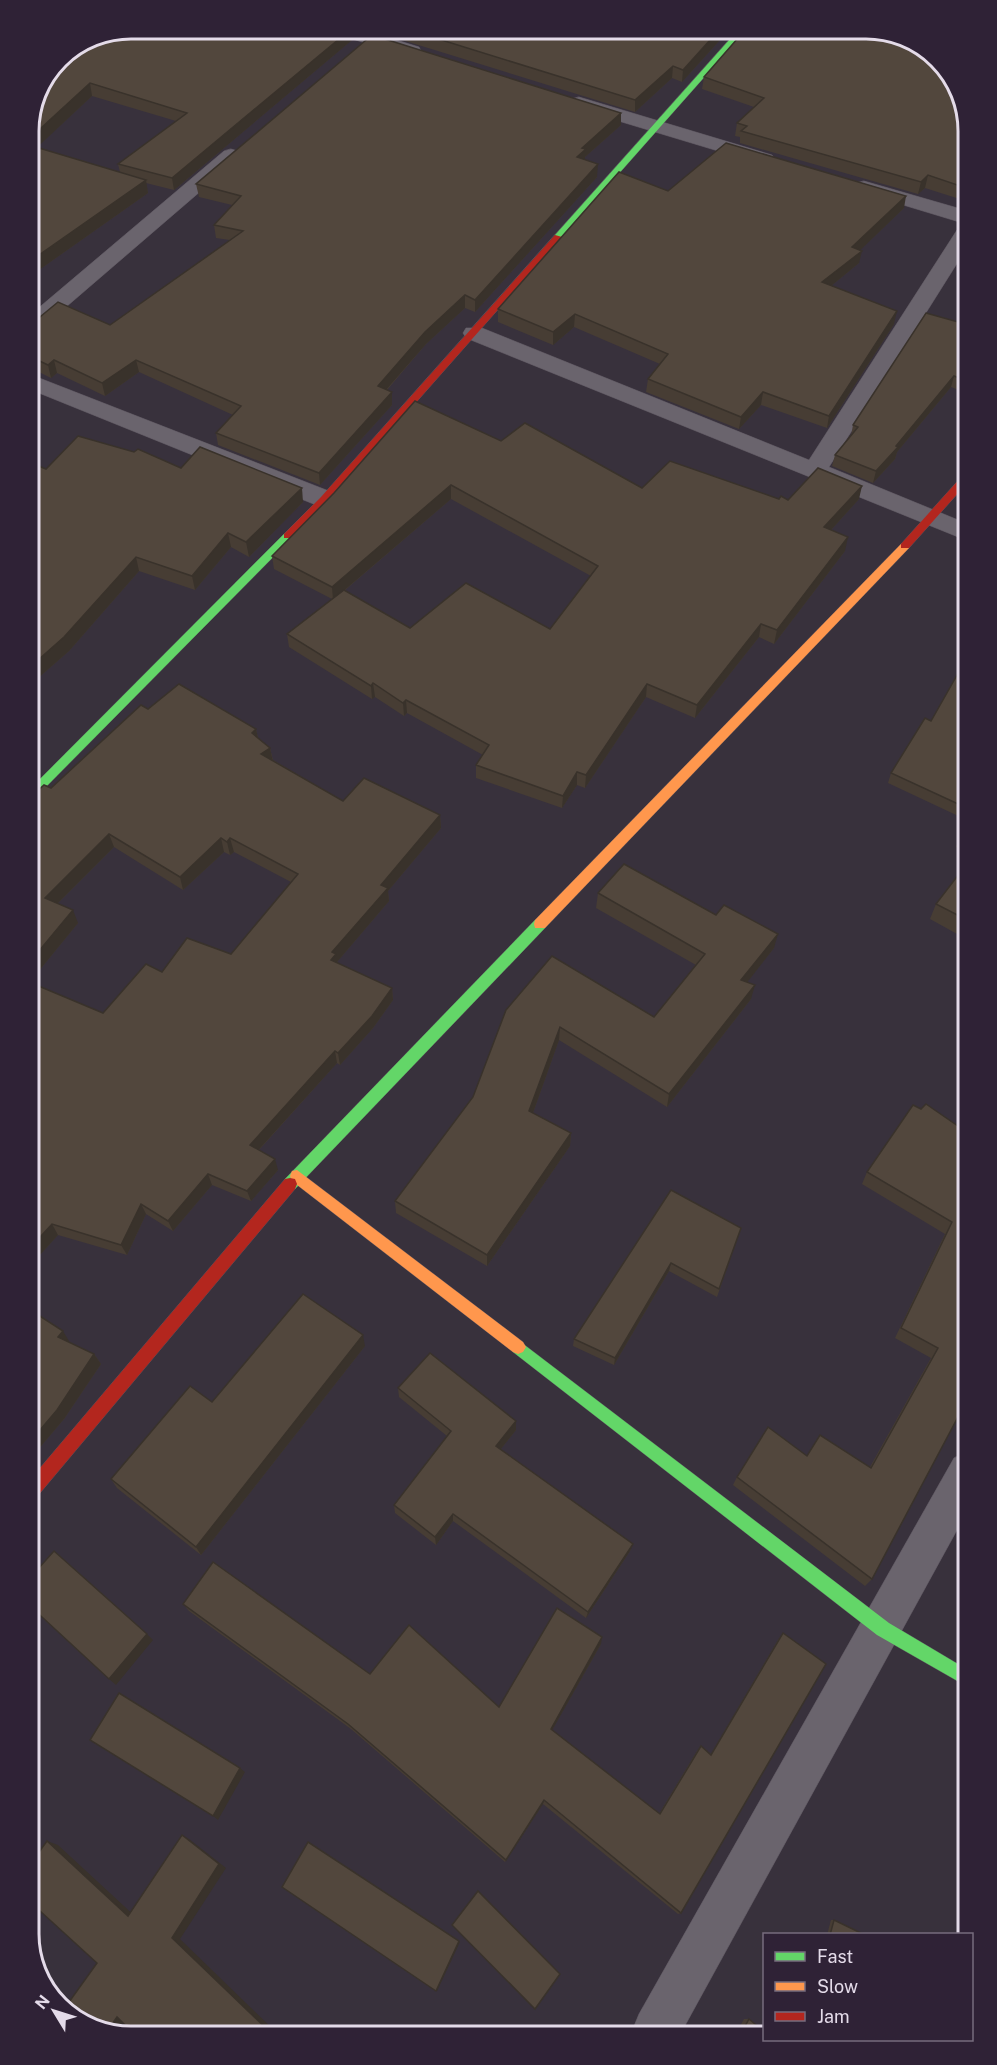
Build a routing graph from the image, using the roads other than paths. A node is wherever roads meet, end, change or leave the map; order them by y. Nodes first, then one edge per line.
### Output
1 (363, 39) edge
2 (734, 39) edge
3 (426, 56) edge
4 (563, 98) edge
5 (654, 127) junction
6 (244, 144) edge
7 (789, 166) edge
8 (845, 182) edge
9 (958, 215) edge
10 (958, 247) edge
11 (39, 318) edge
12 (474, 333) junction
13 (39, 385) edge
14 (814, 471) junction
15 (958, 488) edge
16 (325, 499) junction
17 (931, 519) junction
18 (958, 529) edge
19 (39, 787) edge
20 (297, 1176) junction
21 (39, 1480) edge
22 (958, 1492) edge
23 (883, 1629) junction
24 (958, 1673) edge
25 (659, 2026) edge

1 - 3 street
2 - 5 street
4 - 5 street
5 - 7 street
5 - 12 street
6 - 11 street
8 - 9 street
10 - 14 street
12 - 14 street
12 - 16 street
13 - 16 street
14 - 17 street
15 - 17 street
16 - 19 street
17 - 18 street
17 - 20 street
20 - 21 street
20 - 23 street
22 - 23 street
23 - 24 street
23 - 25 street

